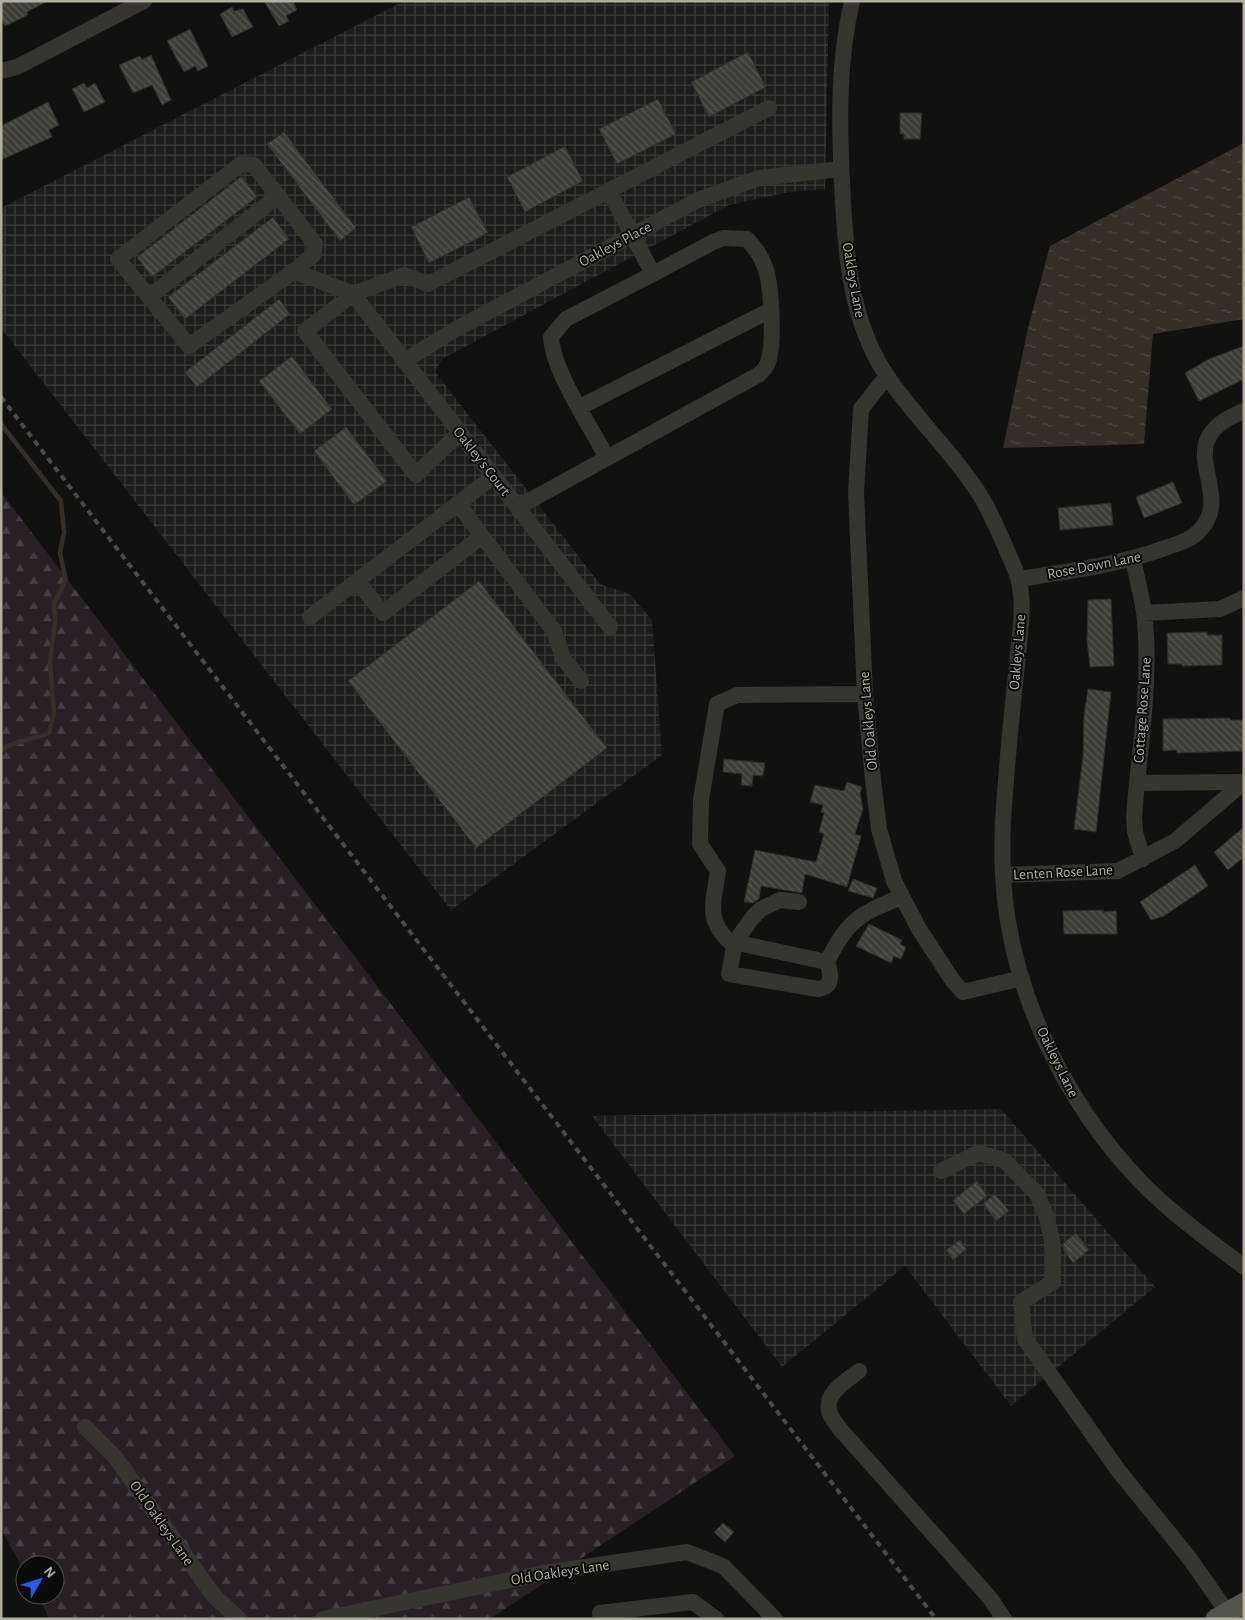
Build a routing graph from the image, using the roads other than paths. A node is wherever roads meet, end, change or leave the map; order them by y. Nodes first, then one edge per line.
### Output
1 (144, 1) edge
2 (852, 1) edge
3 (1, 71) edge
4 (769, 108) dead end
5 (841, 170) junction
6 (609, 191) junction
7 (278, 196) junction
8 (633, 234) junction
9 (294, 271) junction
10 (652, 274) junction
11 (353, 294) junction
12 (149, 297) junction
13 (771, 310) junction
14 (404, 361) junction
15 (887, 376) junction
16 (580, 407) junction
17 (1244, 411) edge
18 (460, 432) junction
19 (607, 458) junction
20 (494, 476) junction
21 (458, 504) junction
22 (518, 507) junction
23 (482, 536) junction
24 (1133, 560) junction
25 (1019, 579) junction
26 (357, 581) junction
27 (1244, 598) edge
28 (1144, 613) junction
29 (310, 617) dead end
30 (610, 627) dead end
31 (581, 681) dead end
32 (865, 694) junction
33 (1244, 782) edge
34 (1137, 784) junction
35 (1143, 859) junction
36 (1003, 875) junction
37 (901, 897) junction
38 (799, 902) dead end
39 (735, 942) junction
40 (827, 962) junction
41 (1022, 978) junction
42 (941, 1171) dead end
43 (1244, 1267) edge
44 (859, 1372) dead end
45 (85, 1427) dead end
46 (1229, 1611) edge
47 (239, 1619) edge
48 (323, 1619) edge
49 (600, 1619) edge
50 (716, 1619) edge
51 (775, 1619) edge
52 (1004, 1619) edge

1 - 3 street
2 - 5 street, Oakleys Lane
4 - 6 street
5 - 8 street, Oakleys Place
5 - 15 street, Oakleys Lane
6 - 8 street
6 - 11 street
7 - 9 street
7 - 12 street
7 - 12 street
8 - 10 street
8 - 14 street, Oakleys Place
9 - 11 street
9 - 12 street
10 - 13 street
10 - 16 street
11 - 14 street, Oakley's Court
11 - 18 street
13 - 16 street
13 - 19 street
14 - 18 street, Oakley's Court
15 - 25 street, Oakleys Lane
15 - 32 street, Old Oakleys Lane
16 - 19 street
17 - 24 street, Rose Down Lane
18 - 20 street, Oakley's Court
19 - 22 street
20 - 21 street
20 - 22 street, Oakley's Court
21 - 23 street
21 - 26 street
22 - 30 street, Oakley's Court
23 - 26 street
23 - 31 street
24 - 25 street, Rose Down Lane
24 - 28 street, Cottage Rose Lane
25 - 36 street, Oakleys Lane
26 - 29 street
27 - 28 street
28 - 34 street, Cottage Rose Lane
32 - 37 street, Old Oakleys Lane
32 - 39 street
33 - 34 street
33 - 35 street, Lenten Rose Lane
34 - 35 street, Cottage Rose Lane
35 - 36 street, Lenten Rose Lane
36 - 41 street, Oakleys Lane
37 - 40 street
37 - 41 street, Old Oakleys Lane
38 - 39 street
39 - 40 street
39 - 40 street
41 - 43 street, Oakleys Lane
42 - 46 street
44 - 52 street
45 - 47 street, Old Oakleys Lane
48 - 51 street, Old Oakleys Lane
49 - 50 street

